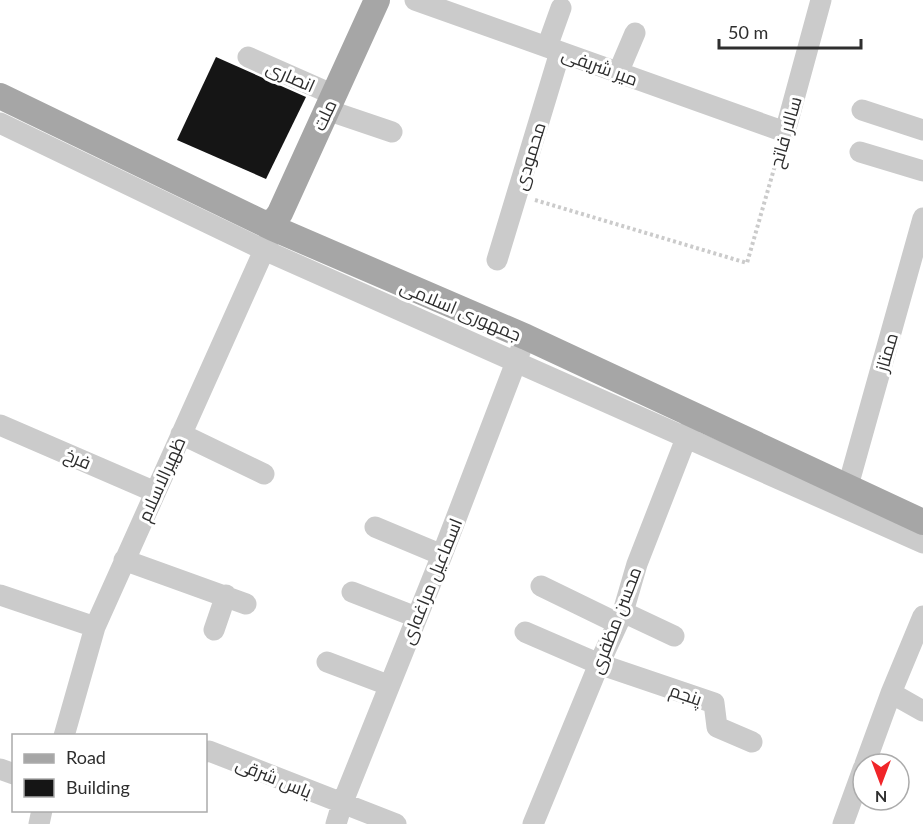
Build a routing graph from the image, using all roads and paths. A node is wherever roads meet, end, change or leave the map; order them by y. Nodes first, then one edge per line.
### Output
1 (377, 0) edge
2 (416, 0) edge
3 (821, 0) edge
4 (561, 8) dead end
5 (635, 33) dead end
6 (554, 50) junction
7 (248, 57) dead end
8 (618, 73) junction
9 (0, 96) edge
10 (330, 102) junction
11 (862, 110) dead end
12 (0, 123) edge
13 (923, 130) edge
14 (392, 132) dead end
15 (785, 132) junction
16 (860, 152) dead end
17 (923, 171) edge
18 (517, 195) junction
19 (923, 218) edge
20 (267, 234) junction
21 (497, 260) dead end
22 (526, 338) junction
23 (515, 362) junction
24 (0, 425) edge
25 (691, 426) junction
26 (181, 434) junction
27 (264, 474) dead end
28 (848, 486) junction
29 (155, 492) junction
30 (923, 522) edge
31 (375, 527) dead end
32 (923, 543) edge
33 (442, 555) junction
34 (124, 560) junction
35 (541, 586) dead end
36 (352, 592) dead end
37 (0, 595) edge
38 (923, 616) edge
39 (416, 617) junction
40 (620, 617) junction
41 (95, 627) junction
42 (214, 630) dead end
43 (525, 632) dead end
44 (674, 636) dead end
45 (327, 662) dead end
46 (598, 664) junction
47 (388, 685) junction
48 (891, 693) junction
49 (923, 711) edge
50 (64, 734) edge
51 (752, 742) dead end
52 (207, 752) edge
53 (869, 752) edge
54 (851, 802) edge
55 (339, 814) edge
56 (396, 824) edge
57 (533, 824) edge
58 (843, 824) edge

1 - 10 main road, ملت
2 - 6 street, میر شریفی
3 - 15 street, سالار فاتح
4 - 6 street, محمودی
5 - 8 street
6 - 8 street, میر شریفی
6 - 18 street, محمودی
7 - 10 street, انصاری
8 - 15 street, میر شریفی
9 - 20 main road, جمهوری اسلامی
10 - 14 street, انصاری
10 - 20 main road, ملت
11 - 13 street
12 - 20 street
15 - 18 path, سالار فاتح
16 - 17 street
18 - 21 street, محمودی
19 - 28 street, ممتاز
20 - 22 main road, جمهوری اسلامی
20 - 23 street
20 - 26 street, ظهیرالاسلام
22 - 23 street, اسماعیل مراغه‌ای
22 - 25 main road, جمهوری اسلامی
23 - 25 street
23 - 33 street, اسماعیل مراغه‌ای
24 - 29 street, فرخ
25 - 28 main road, جمهوری اسلامی
25 - 32 street
25 - 40 street, محسن مظفری
26 - 27 street
26 - 29 street, ظهیرالاسلام
28 - 30 main road, جمهوری اسلامی
29 - 34 street, ظهیرالاسلام
31 - 33 street
33 - 39 street, اسماعیل مراغه‌ای
34 - 41 street, ظهیرالاسلام
34 - 42 street
35 - 40 street
36 - 39 street
37 - 41 street
38 - 48 street
39 - 47 street, اسماعیل مراغه‌ای
40 - 44 street
40 - 46 street, محسن مظفری
41 - 50 street, ظهیرالاسلام
43 - 46 street
45 - 47 street
46 - 51 street, پنجم
46 - 57 street, محسن مظفری
47 - 55 street, اسماعیل مراغه‌ای
48 - 49 street
48 - 53 street
52 - 55 street, یاس شرقی
54 - 58 street
55 - 56 street, یاس شرقی

